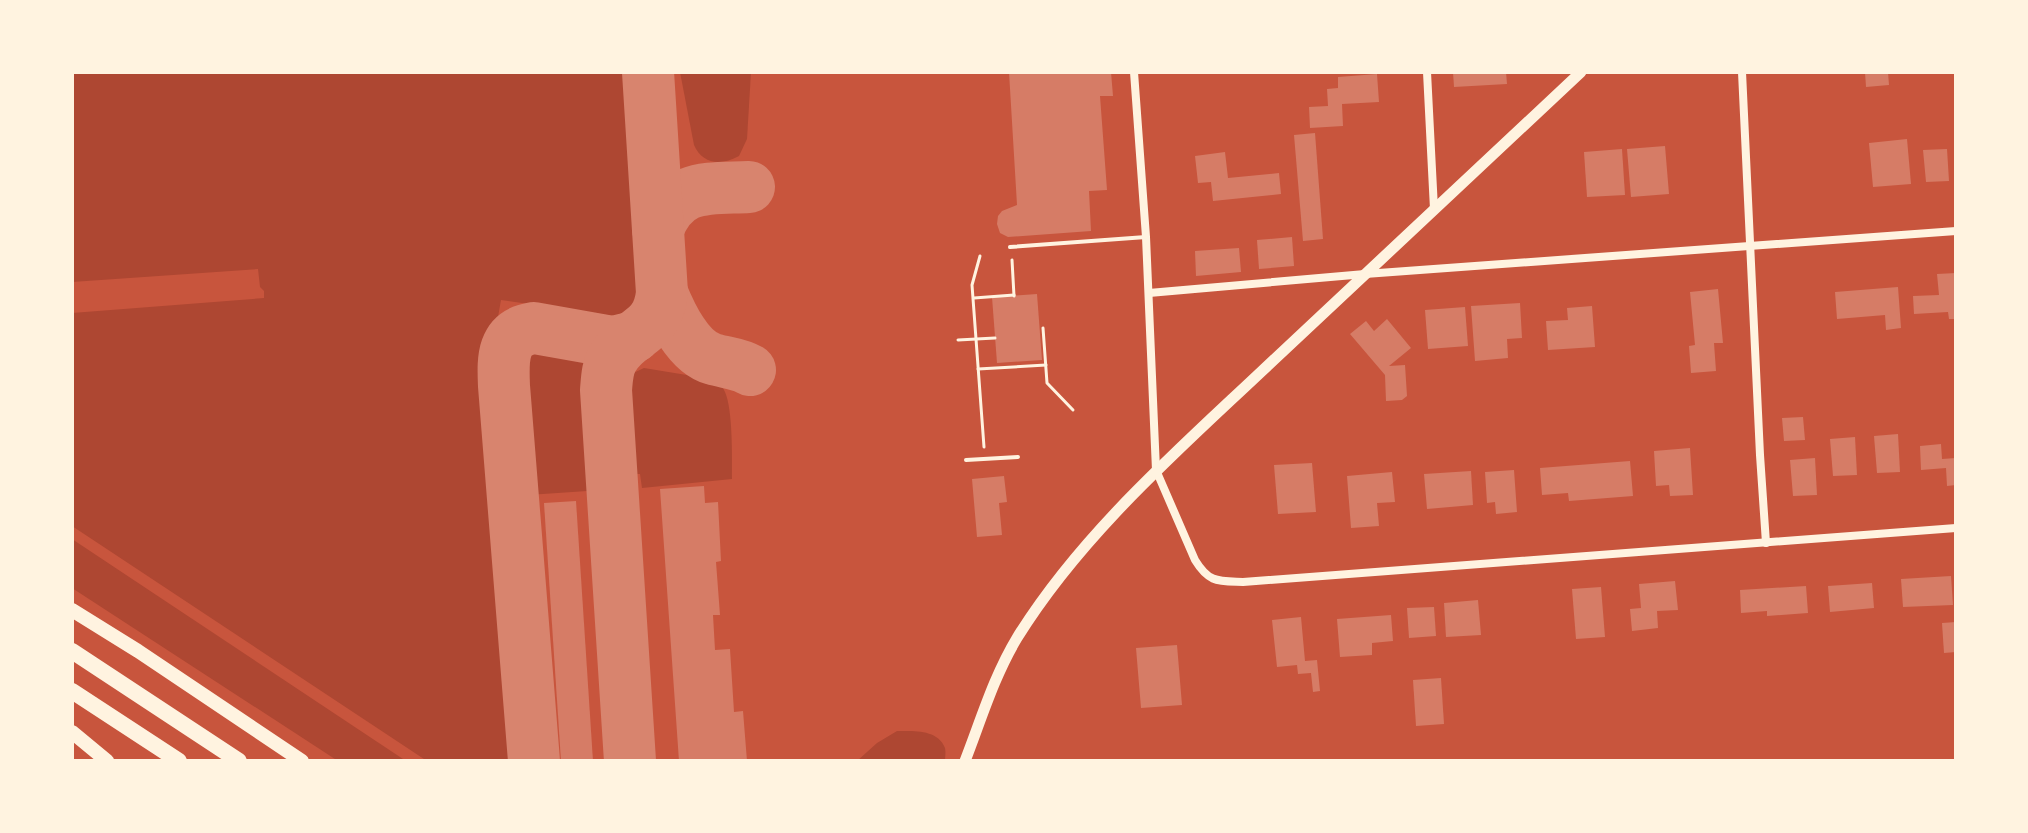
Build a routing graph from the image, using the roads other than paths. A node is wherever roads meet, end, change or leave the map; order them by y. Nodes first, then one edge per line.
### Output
1 (1134, 72) edge
2 (1427, 72) edge
3 (1581, 72) edge
4 (1742, 72) edge
5 (1434, 209) junction
6 (1956, 231) edge
7 (1146, 237) junction
8 (1010, 246) road end
9 (1750, 246) junction
10 (1365, 274) junction
11 (1149, 293) junction
12 (1018, 457) dead end
13 (966, 460) dead end
14 (1156, 470) junction
15 (1956, 528) edge
16 (1766, 543) junction
17 (72, 610) edge
18 (72, 651) edge
19 (72, 691) edge
20 (72, 732) edge
21 (107, 761) edge
22 (179, 761) edge
23 (239, 761) edge
24 (302, 761) edge
25 (965, 761) edge

1 - 7 street
2 - 5 street
3 - 5 street
4 - 9 street
5 - 10 street
6 - 9 street
7 - 8 lane
7 - 11 street
9 - 10 street
9 - 16 street
10 - 11 street
10 - 14 street
11 - 14 street
12 - 13 lane
14 - 16 street
14 - 25 street
15 - 16 street
17 - 24 highway
18 - 23 highway
19 - 22 highway
20 - 21 highway

